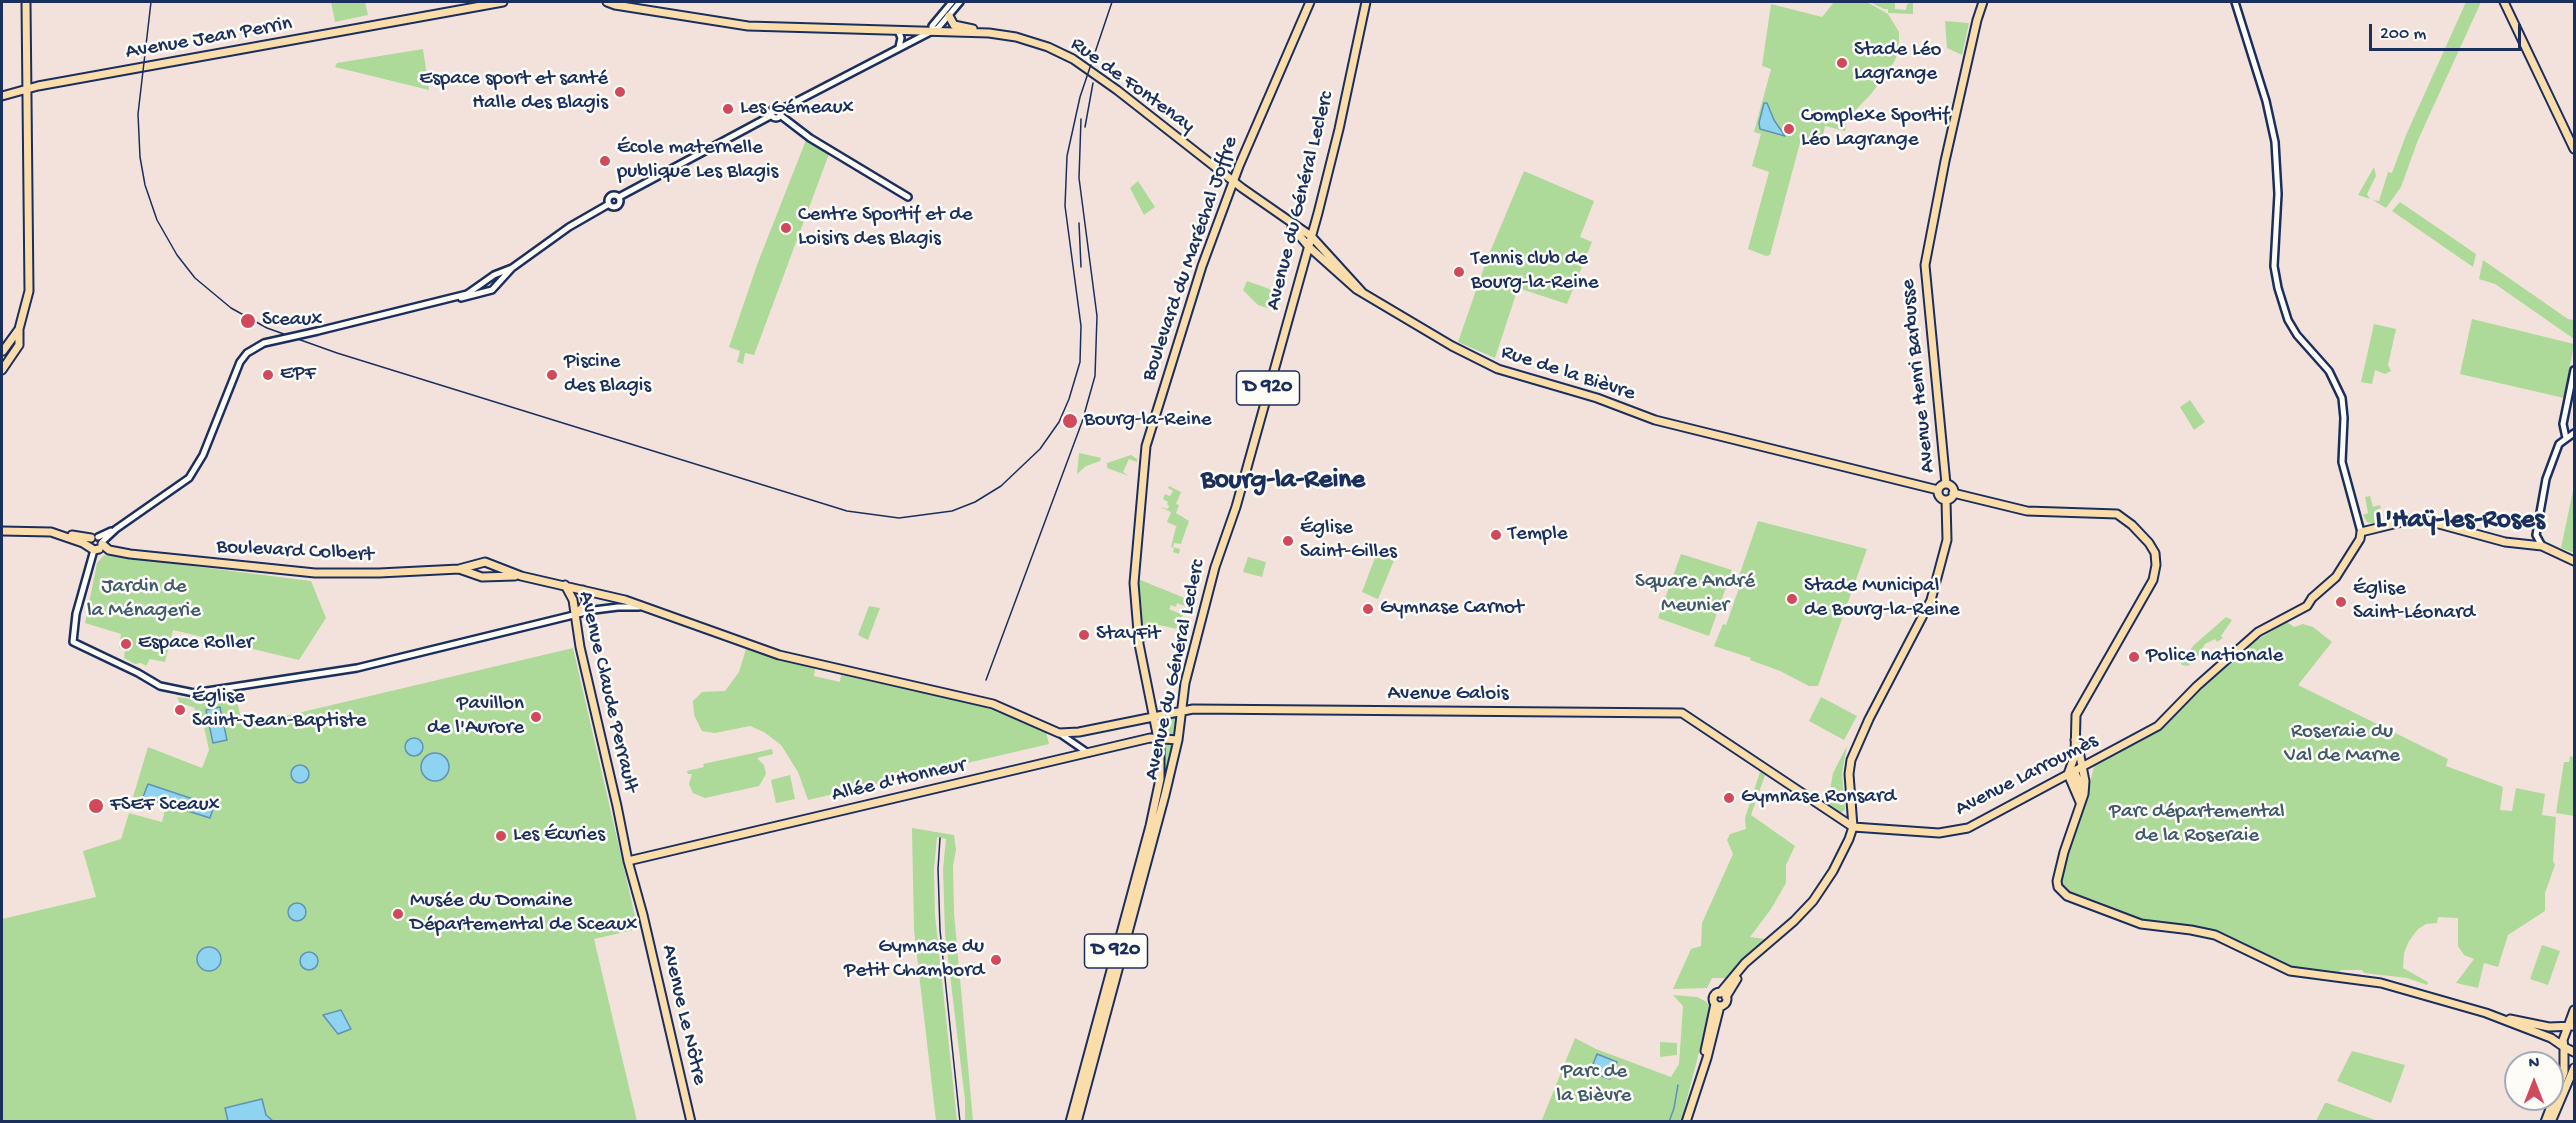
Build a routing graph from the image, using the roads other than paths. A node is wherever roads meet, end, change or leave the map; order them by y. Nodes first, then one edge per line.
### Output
1 (26, 2) edge
2 (503, 2) edge
3 (607, 2) edge
4 (952, 2) edge
5 (960, 2) edge
6 (1310, 2) edge
7 (1366, 2) edge
8 (1983, 2) edge
9 (2235, 2) edge
10 (2504, 2) edge
11 (949, 16) junction
12 (898, 30) junction
13 (932, 31) junction
14 (981, 32) junction
15 (899, 47) junction
16 (27, 88) junction
17 (2, 96) edge
18 (780, 113) junction
19 (2574, 150) edge
20 (1233, 181) junction
21 (908, 197) dead end
22 (1289, 222) junction
23 (1311, 236) junction
24 (1309, 247) junction
25 (512, 268) junction
26 (480, 285) junction
27 (1362, 292) junction
28 (483, 293) junction
29 (429, 304) junction
30 (19, 329) junction
31 (7, 344) junction
32 (19, 345) junction
33 (3, 351) edge
34 (13, 352) junction
35 (2, 370) edge
36 (2574, 370) edge
37 (2574, 433) edge
38 (2566, 438) junction
39 (1946, 484) junction
40 (1938, 490) junction
41 (1953, 493) junction
42 (1946, 500) junction
43 (2, 530) edge
44 (2361, 532) junction
45 (2536, 535) junction
46 (96, 544) junction
47 (2524, 544) junction
48 (2542, 546) junction
49 (2574, 561) edge
50 (474, 565) junction
51 (496, 566) junction
52 (459, 569) junction
53 (474, 574) junction
54 (493, 576) junction
55 (521, 576) junction
56 (566, 587) junction
57 (585, 591) junction
58 (573, 600) junction
59 (649, 609) junction
60 (574, 615) junction
61 (1182, 710) junction
62 (1153, 716) junction
63 (1059, 733) junction
64 (1158, 738) junction
65 (1178, 740) junction
66 (1088, 753) junction
67 (2077, 753) junction
68 (2097, 759) junction
69 (2082, 767) junction
70 (2071, 773) junction
71 (2084, 794) junction
72 (2080, 804) junction
73 (1852, 808) junction
74 (1838, 817) junction
75 (1853, 827) junction
76 (630, 861) junction
77 (1723, 995) junction
78 (1717, 1005) junction
79 (2574, 1010) edge
80 (2502, 1018) junction
81 (2571, 1027) edge
82 (2564, 1047) junction
83 (2574, 1052) edge
84 (2574, 1068) edge
85 (691, 1122) edge
86 (1070, 1122) edge
87 (1077, 1122) edge
88 (1686, 1122) edge
89 (2545, 1122) edge
90 (2551, 1122) edge

1 - 16 main road
2 - 16 main road, Avenue Jean Perrin
3 - 12 main road, Rue de Fontenay
4 - 13 street
5 - 11 street
6 - 20 main road, Boulevard du Maréchal Joffre / D 920
7 - 23 main road, Avenue du Général Leclerc / D 920
8 - 39 main road, Avenue Henri Barbusse
9 - 44 street
10 - 19 main road
11 - 13 street
11 - 14 main road
12 - 13 main road, Rue de Fontenay
12 - 15 street
13 - 14 main road, Rue de Fontenay
13 - 15 street
14 - 20 main road, Rue de Fontenay
15 - 18 street
16 - 17 main road, Avenue Jean Perrin
16 - 30 main road
18 - 21 street
18 - 25 street
20 - 22 main road, Rue de Fontenay
20 - 62 main road, Boulevard du Maréchal Joffre / D 920
22 - 23 main road, Rue de la Bièvre
22 - 24 main road, Rue de la Bièvre
23 - 24 main road, Avenue du Général Leclerc / D 920
23 - 27 main road, Rue de la Bièvre
24 - 27 main road, Rue de la Bièvre
24 - 61 main road, Avenue du Général Leclerc / D 920
25 - 26 street
25 - 28 street
26 - 28 street
26 - 29 street
27 - 40 main road, Rue de la Bièvre
28 - 29 street
29 - 46 street, bridge
30 - 31 main road
30 - 32 main road
31 - 32 main road
31 - 33 main road
32 - 34 main road
33 - 34 main road
33 - 35 main road
34 - 35 main road
36 - 38 street
37 - 38 street
38 - 45 street
39 - 40 main road
39 - 41 main road
40 - 42 main road
41 - 42 main road
41 - 67 main road
42 - 73 main road, Avenue Henri Barbusse
43 - 46 main road, Boulevard Colbert
44 - 47 main road
44 - 68 main road, Avenue Larroumès
45 - 47 street
45 - 48 street
46 - 52 main road, Boulevard Colbert
46 - 60 street
47 - 48 main road
48 - 49 main road
50 - 51 main road, Boulevard Colbert
50 - 52 main road, Boulevard Colbert
50 - 53 main road
51 - 54 main road
51 - 55 main road, Boulevard Colbert
52 - 53 main road, Boulevard Colbert
53 - 54 main road, Boulevard Colbert
54 - 55 main road, Boulevard Colbert
55 - 56 main road, Boulevard Colbert
56 - 57 main road, Boulevard Colbert
56 - 58 main road, Avenue Claude Perrault
57 - 58 main road
57 - 59 main road, Boulevard Colbert
57 - 60 main road
58 - 60 main road, Avenue Claude Perrault
59 - 60 street
59 - 63 main road, Boulevard Colbert
60 - 76 main road, Avenue Claude Perrault
61 - 62 main road, Avenue Galois
61 - 65 main road, Avenue du Général Leclerc / D 920
61 - 74 main road, Avenue Galois
62 - 63 main road, Avenue Galois
62 - 64 main road, Avenue du Général Leclerc / D 920
63 - 66 street
64 - 65 main road, Allée d'Honneur
64 - 66 main road, Allée d'Honneur
64 - 86 main road, Avenue du Général Leclerc / D 920
65 - 87 main road, Avenue du Général Leclerc / D 920
66 - 76 main road, Allée d'Honneur
67 - 68 main road
67 - 69 main road
67 - 70 main road
68 - 69 main road, Avenue Larroumès
69 - 70 main road, Avenue Larroumès
69 - 71 main road
70 - 71 main road
70 - 72 main road
70 - 75 main road, Avenue Larroumès
71 - 72 main road
72 - 80 main road
73 - 74 main road
73 - 75 main road, Avenue Henri Barbusse
74 - 75 main road
75 - 77 main road
76 - 85 main road, Avenue Le Nôtre
77 - 78 main road
77 - 78 main road
78 - 88 main road
79 - 81 main road
80 - 81 main road
80 - 82 main road
81 - 82 main road
82 - 83 main road
82 - 89 main road
84 - 90 main road

